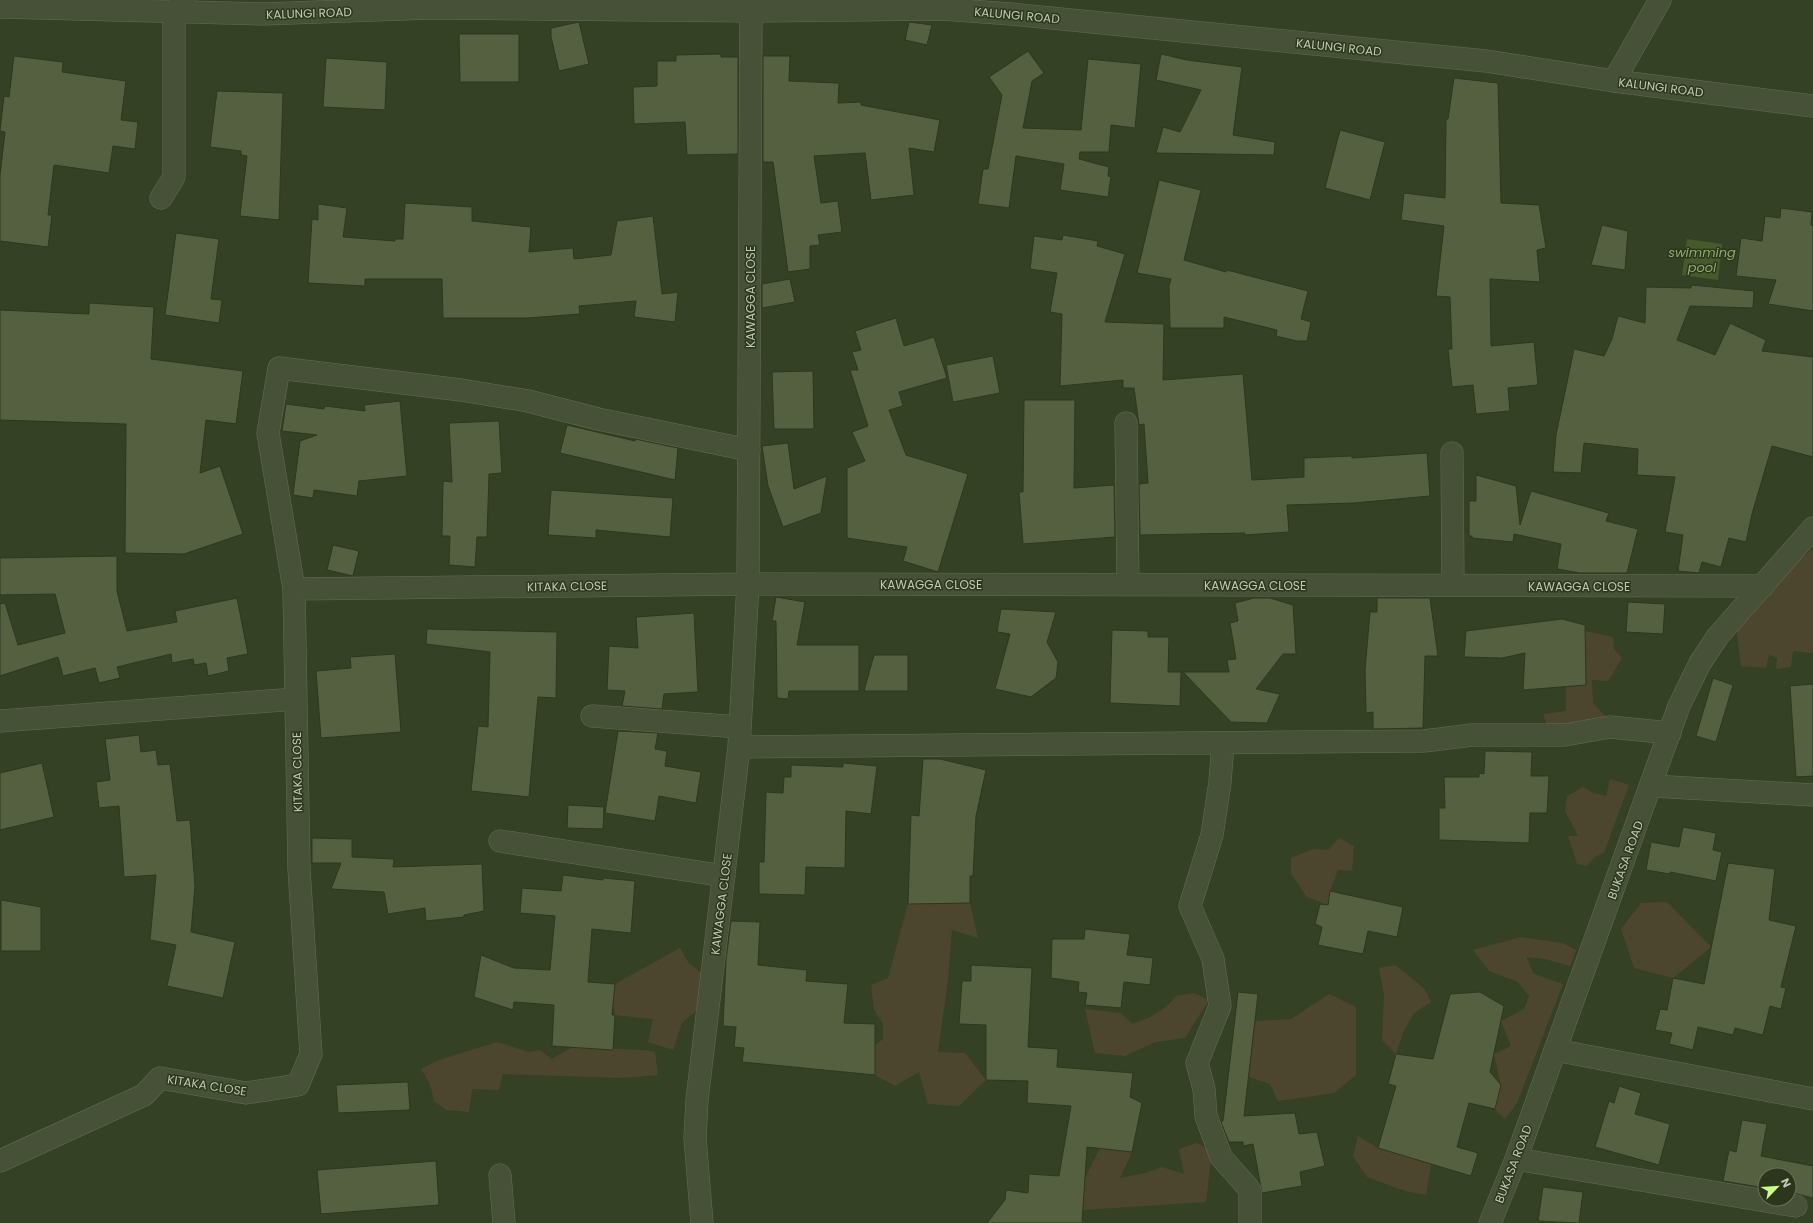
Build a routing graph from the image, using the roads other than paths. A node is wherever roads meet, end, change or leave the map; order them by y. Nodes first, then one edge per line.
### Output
1 (1660, 0) edge
2 (179, 6) edge
3 (758, 6) edge
4 (0, 7) edge
5 (1614, 81) junction
6 (1813, 106) edge
7 (161, 198) dead end
8 (1126, 423) dead end
9 (749, 450) junction
10 (1452, 453) dead end
11 (1813, 528) edge
12 (748, 584) junction
13 (1128, 585) junction
14 (1453, 586) junction
15 (1763, 586) junction
16 (294, 589) junction
17 (296, 699) junction
18 (592, 716) dead end
19 (0, 720) edge
20 (1670, 733) junction
21 (739, 737) junction
22 (1223, 743) junction
23 (1652, 786) junction
24 (1813, 795) edge
25 (500, 841) dead end
26 (724, 876) junction
27 (1555, 1050) junction
28 (1813, 1099) edge
29 (1516, 1159) junction
30 (0, 1161) edge
31 (500, 1175) dead end
32 (1757, 1199) edge
33 (504, 1223) edge
34 (702, 1223) edge
35 (1250, 1223) edge
36 (1490, 1223) edge

1 - 5 street
2 - 3 street, KALUNGI ROAD
2 - 4 street, KALUNGI ROAD
2 - 7 street
3 - 5 street, KALUNGI ROAD
3 - 9 street, KAWAGGA CLOSE
5 - 6 street, KALUNGI ROAD
8 - 13 street
9 - 12 street, KAWAGGA CLOSE
9 - 16 street
10 - 14 street
11 - 15 street, BUKASA ROAD
12 - 13 street, KAWAGGA CLOSE
12 - 16 street, KITAKA CLOSE
12 - 21 street, KAWAGGA CLOSE
13 - 14 street, KAWAGGA CLOSE
14 - 15 street, KAWAGGA CLOSE
15 - 20 street, BUKASA ROAD
16 - 17 street, KITAKA CLOSE
17 - 19 street
17 - 30 street, KITAKA CLOSE
18 - 21 street
20 - 22 street
20 - 23 street, BUKASA ROAD
21 - 22 street
21 - 26 street, KAWAGGA CLOSE
22 - 35 street
23 - 24 street
23 - 27 street, BUKASA ROAD
25 - 26 street
26 - 34 street, KAWAGGA CLOSE
27 - 28 street
27 - 29 street, BUKASA ROAD
29 - 32 street
29 - 36 street, BUKASA ROAD
31 - 33 street

